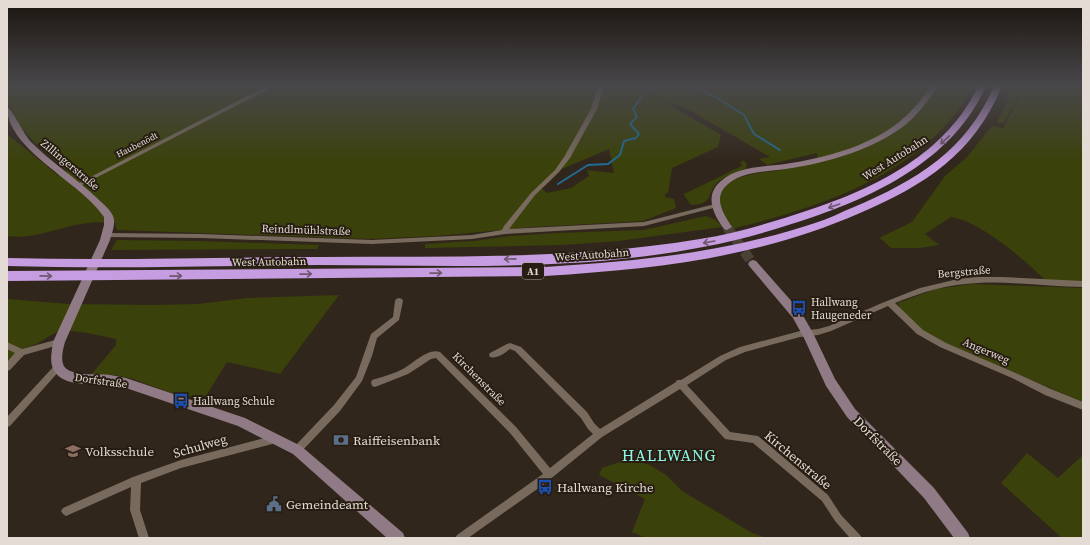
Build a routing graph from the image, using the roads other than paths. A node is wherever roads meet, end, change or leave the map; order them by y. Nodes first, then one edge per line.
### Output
1 (8, 111) edge
2 (221, 111) edge
3 (593, 111) edge
4 (916, 111) edge
5 (969, 111) edge
6 (986, 111) edge
7 (78, 185) junction
8 (715, 206) junction
9 (726, 227) tunnel mouth
10 (505, 232) junction
11 (105, 237) junction
12 (7, 262) edge
13 (754, 264) tunnel mouth
14 (7, 276) edge
15 (1083, 284) edge
16 (399, 301) dead end
17 (890, 303) junction
18 (808, 333) junction
19 (59, 342) junction
20 (7, 345) edge
21 (21, 352) junction
22 (493, 355) dead end
23 (58, 367) junction
24 (7, 368) edge
25 (375, 383) dead end
26 (680, 383) junction
27 (1083, 406) edge
28 (7, 423) edge
29 (599, 434) junction
30 (276, 439) junction
31 (297, 450) junction
32 (549, 474) junction
33 (136, 480) junction
34 (66, 510) dead end
35 (144, 538) edge
36 (398, 538) edge
37 (460, 538) edge
38 (857, 538) edge
39 (963, 538) edge

1 - 7 street, Zillingerstraße
2 - 7 street, Haubenödt
3 - 10 street
4 - 8 street
5 -> 12 highway, West Autobahn / A1
14 -> 6 highway, West Autobahn / A1
7 - 11 street, Zillingerstraße
8 - 9 street
8 - 10 street, Reindlmühlstraße
10 - 11 street, Reindlmühlstraße
11 - 19 street
13 - 18 street, Dorfstraße
15 - 17 street, Bergstraße
16 - 31 street
17 - 18 street, Bergstraße
17 - 27 street, Angerweg
18 - 26 street
18 - 39 street, Dorfstraße
19 - 21 street
19 - 23 street
20 - 21 street
21 - 24 street
22 - 29 street
23 - 28 street
23 - 30 street, Dorfstraße
25 - 32 street, Kirchenstraße
26 - 29 street
26 - 38 street, Kirchenstraße
29 - 32 street
30 - 31 street, Dorfstraße
30 - 33 street, Schulweg
31 - 36 street, Dorfstraße
32 - 37 street
33 - 34 street, Schulweg
33 - 35 street

